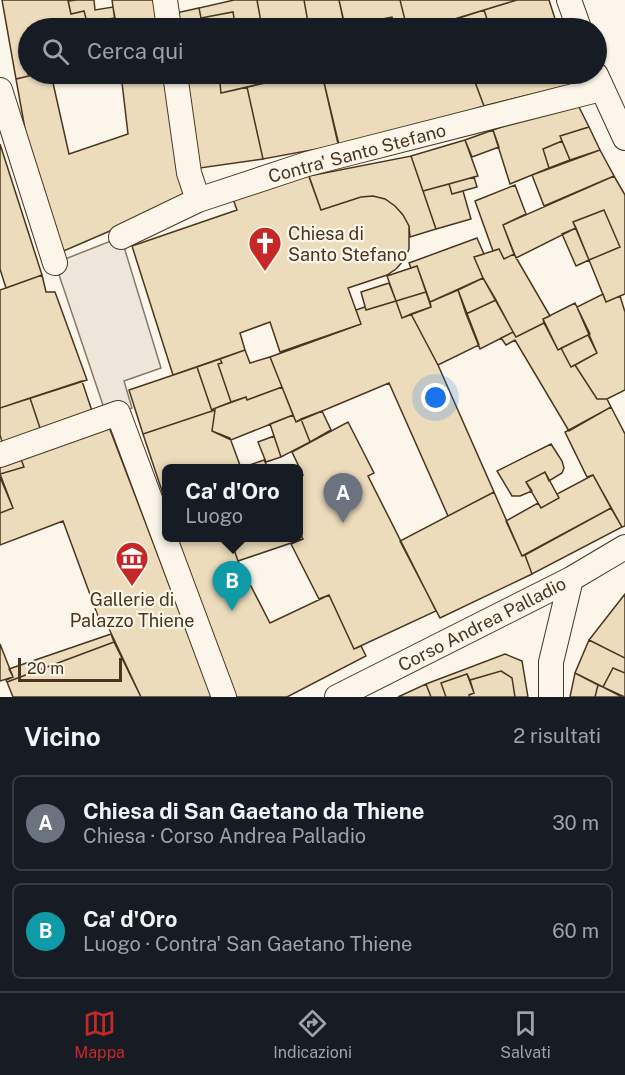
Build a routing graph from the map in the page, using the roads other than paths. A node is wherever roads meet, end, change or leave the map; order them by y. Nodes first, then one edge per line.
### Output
1 (569, 0) edge
2 (171, 1) edge
3 (170, 18) edge
4 (575, 18) edge
5 (176, 84) edge
6 (587, 84) edge
7 (599, 84) edge
8 (0, 90) edge
9 (625, 138) edge
10 (198, 200) junction
11 (121, 237) dead end
12 (55, 262) dead end
13 (0, 455) edge
14 (162, 531) edge
15 (166, 542) edge
16 (625, 547) edge
17 (571, 579) junction
18 (224, 697) edge
19 (337, 697) edge
20 (550, 697) edge

1 - 4 street
2 - 3 street
5 - 10 street
6 - 10 street, Contra' Santo Stefano
7 - 9 street
8 - 12 street
10 - 11 street, Contra' Santo Stefano
13 - 14 street
15 - 18 street
16 - 17 street, Corso Andrea Palladio
17 - 19 street, Corso Andrea Palladio
17 - 20 street

